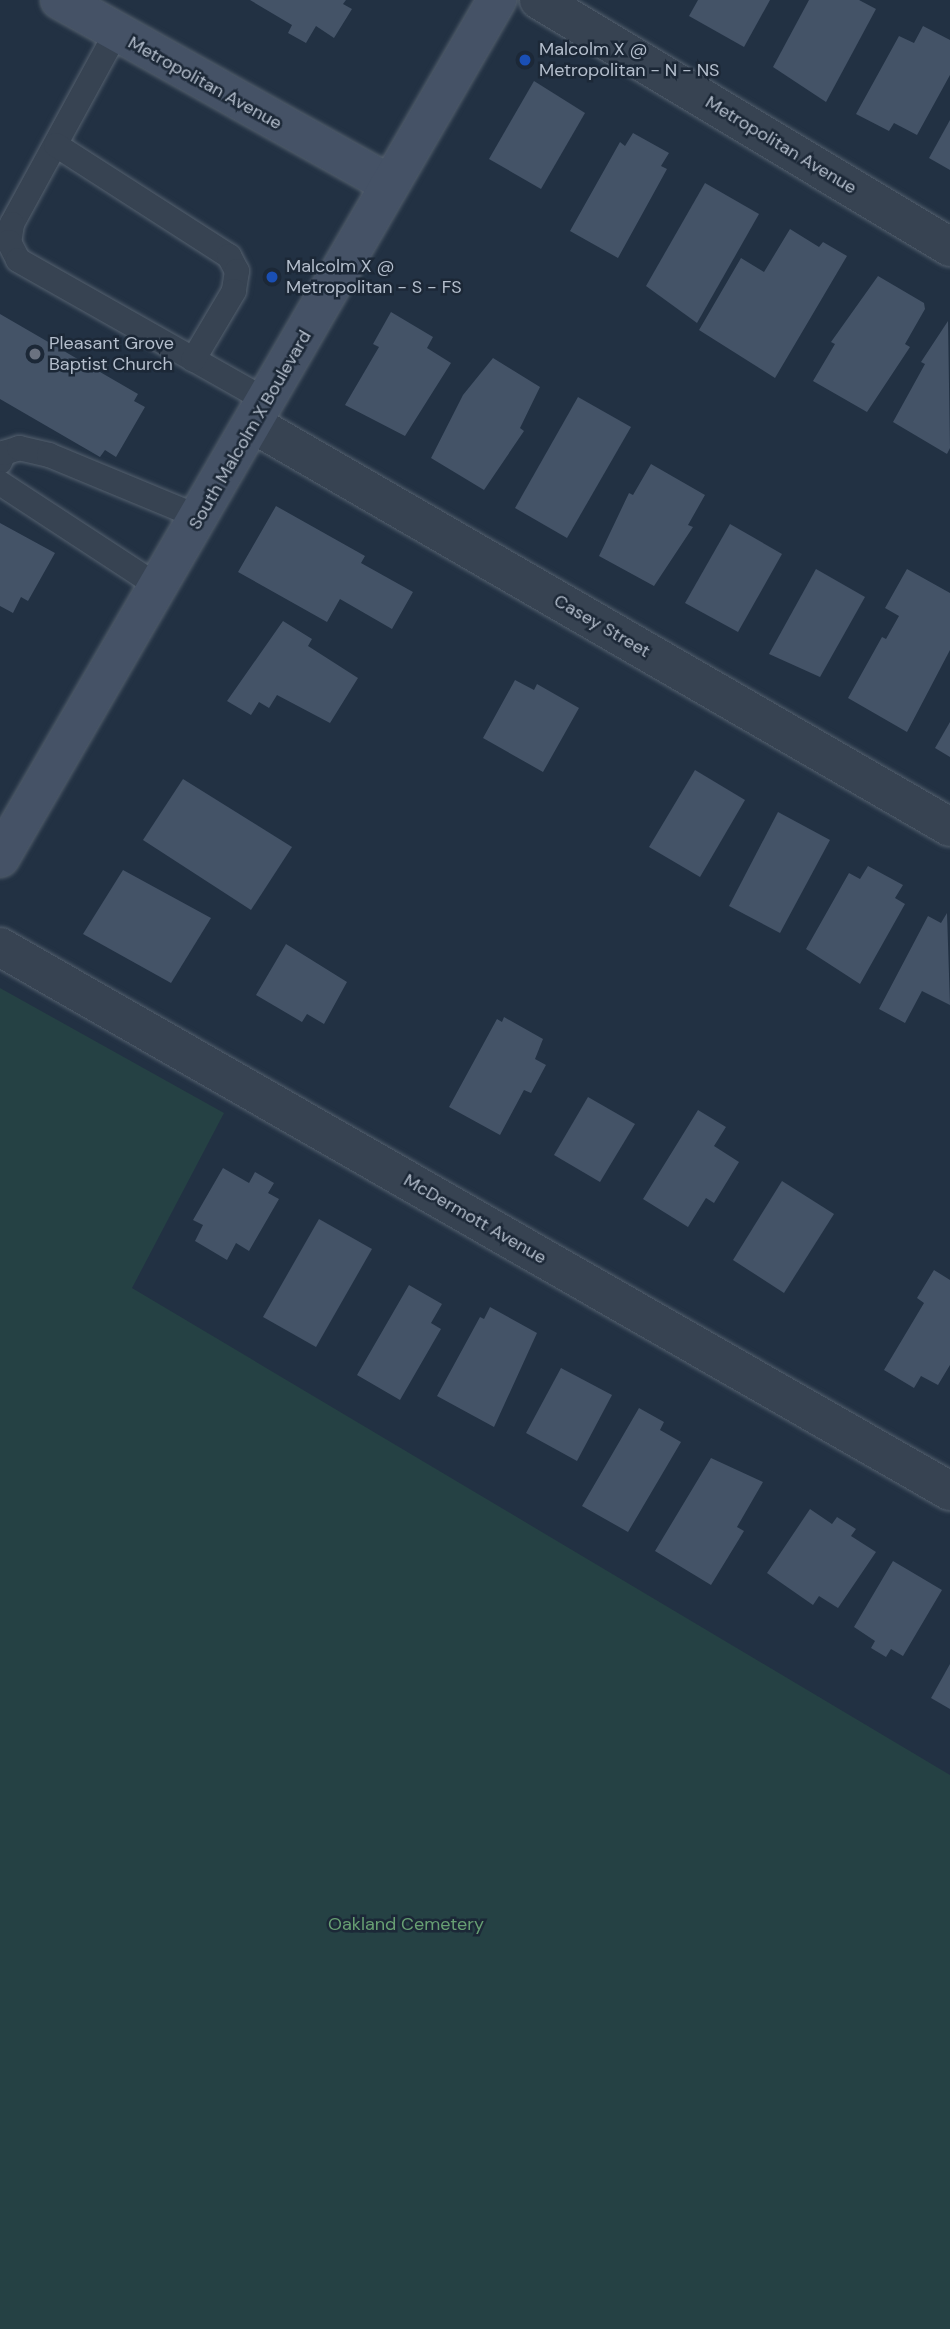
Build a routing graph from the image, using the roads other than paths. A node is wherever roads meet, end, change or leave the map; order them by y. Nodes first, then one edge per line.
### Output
1 (60, 0) edge
2 (497, 0) edge
3 (539, 0) edge
4 (116, 33) junction
5 (56, 145) junction
6 (389, 184) junction
7 (950, 247) edge
8 (193, 360) junction
9 (260, 413) junction
10 (0, 462) edge
11 (0, 483) edge
12 (199, 517) junction
13 (159, 587) junction
14 (950, 827) edge
15 (0, 858) edge
16 (0, 947) edge
17 (950, 1491) edge

1 - 4 street, Metropolitan Avenue
2 - 6 street, South Malcolm X Boulevard
3 - 7 street, Metropolitan Avenue
4 - 5 lane
4 - 6 street, Metropolitan Avenue
5 - 8 lane
5 - 8 lane
6 - 9 street, South Malcolm X Boulevard
8 - 9 lane
9 - 12 street, South Malcolm X Boulevard
9 - 14 street, Casey Street
10 - 12 lane
11 - 13 lane
12 - 13 street, South Malcolm X Boulevard
13 - 15 street, South Malcolm X Boulevard
16 - 17 street, McDermott Avenue

